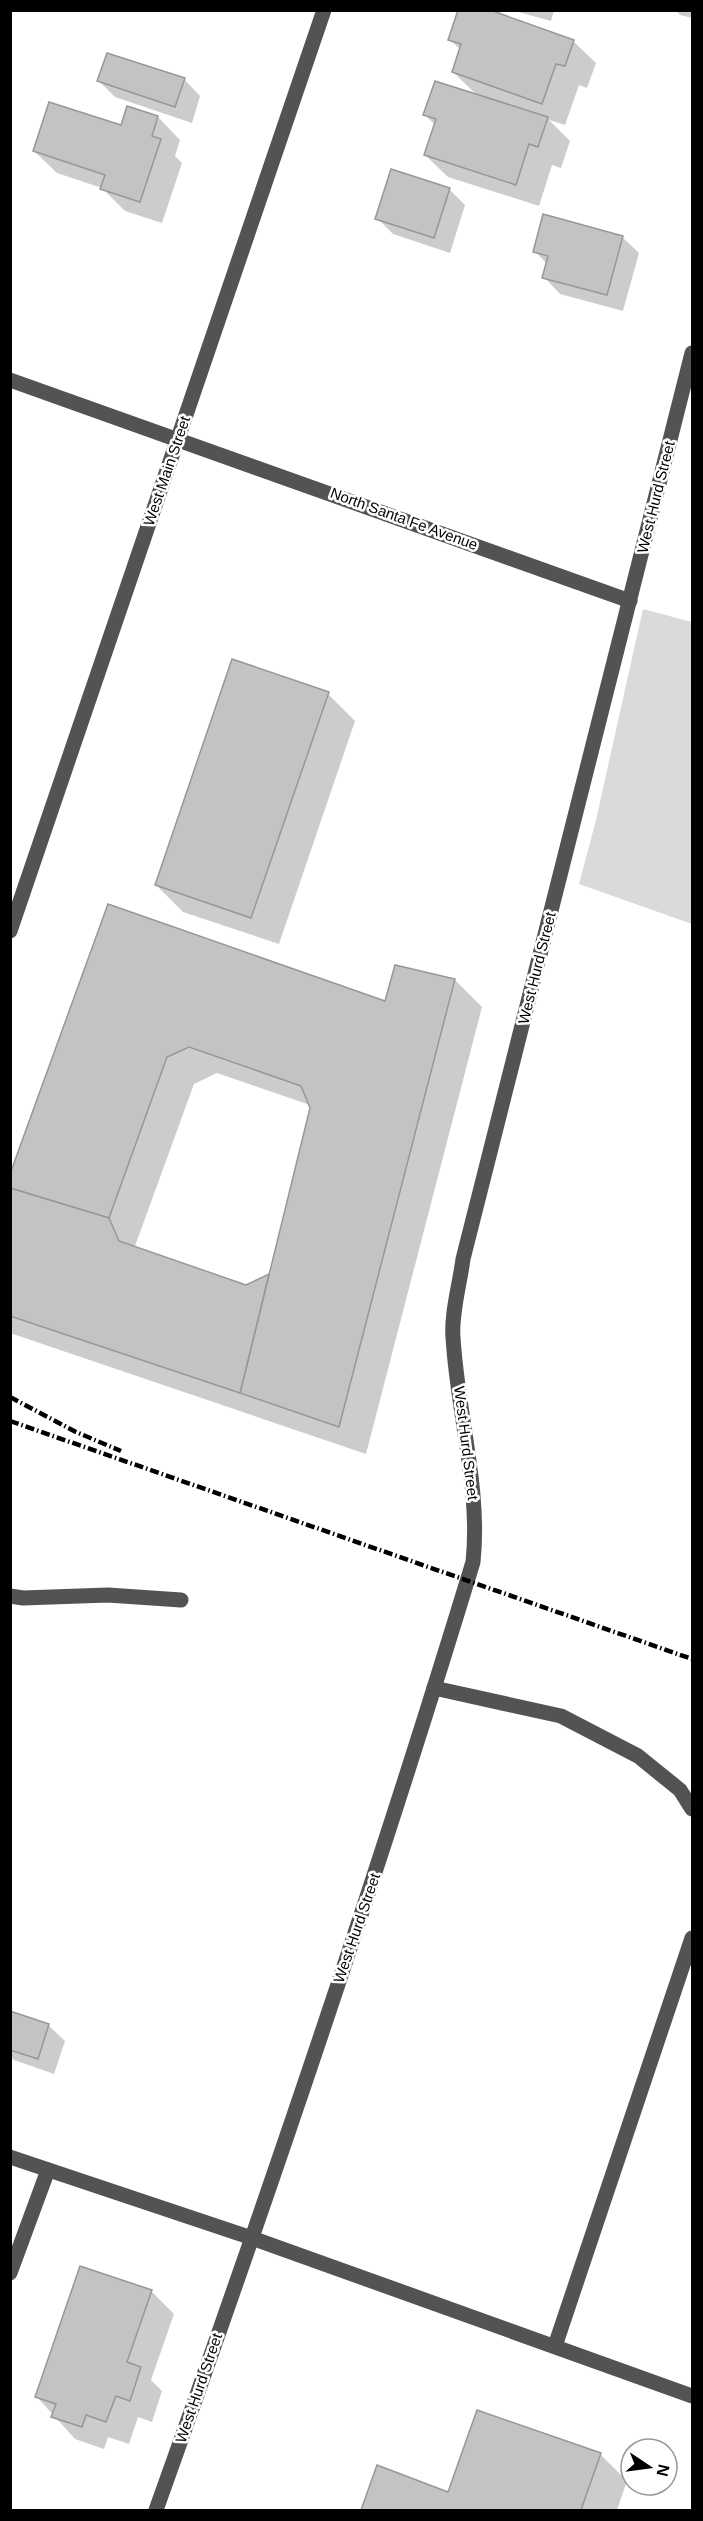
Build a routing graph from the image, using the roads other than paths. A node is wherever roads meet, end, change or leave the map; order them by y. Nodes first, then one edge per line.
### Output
1 (324, 10) edge
2 (693, 353) edge
3 (10, 380) edge
4 (177, 438) junction
5 (630, 600) junction
6 (10, 931) edge
7 (10, 1596) edge
8 (180, 1600) dead end
9 (434, 1688) junction
10 (693, 1809) edge
11 (693, 1938) edge
12 (10, 2157) edge
13 (48, 2170) junction
14 (252, 2238) junction
15 (10, 2273) edge
16 (555, 2346) junction
17 (693, 2396) edge
18 (156, 2511) edge

1 - 4 street, West Main Street
2 - 5 street, West Hurd Street
3 - 4 street, North Santa Fe Avenue
4 - 5 street, North Santa Fe Avenue
4 - 6 street, West Main Street
5 - 9 street, West Hurd Street
7 - 8 street
9 - 10 street
9 - 14 street, West Hurd Street
11 - 16 street
12 - 13 street
13 - 14 street
13 - 15 street
14 - 16 street
14 - 18 street, West Hurd Street
16 - 17 street

